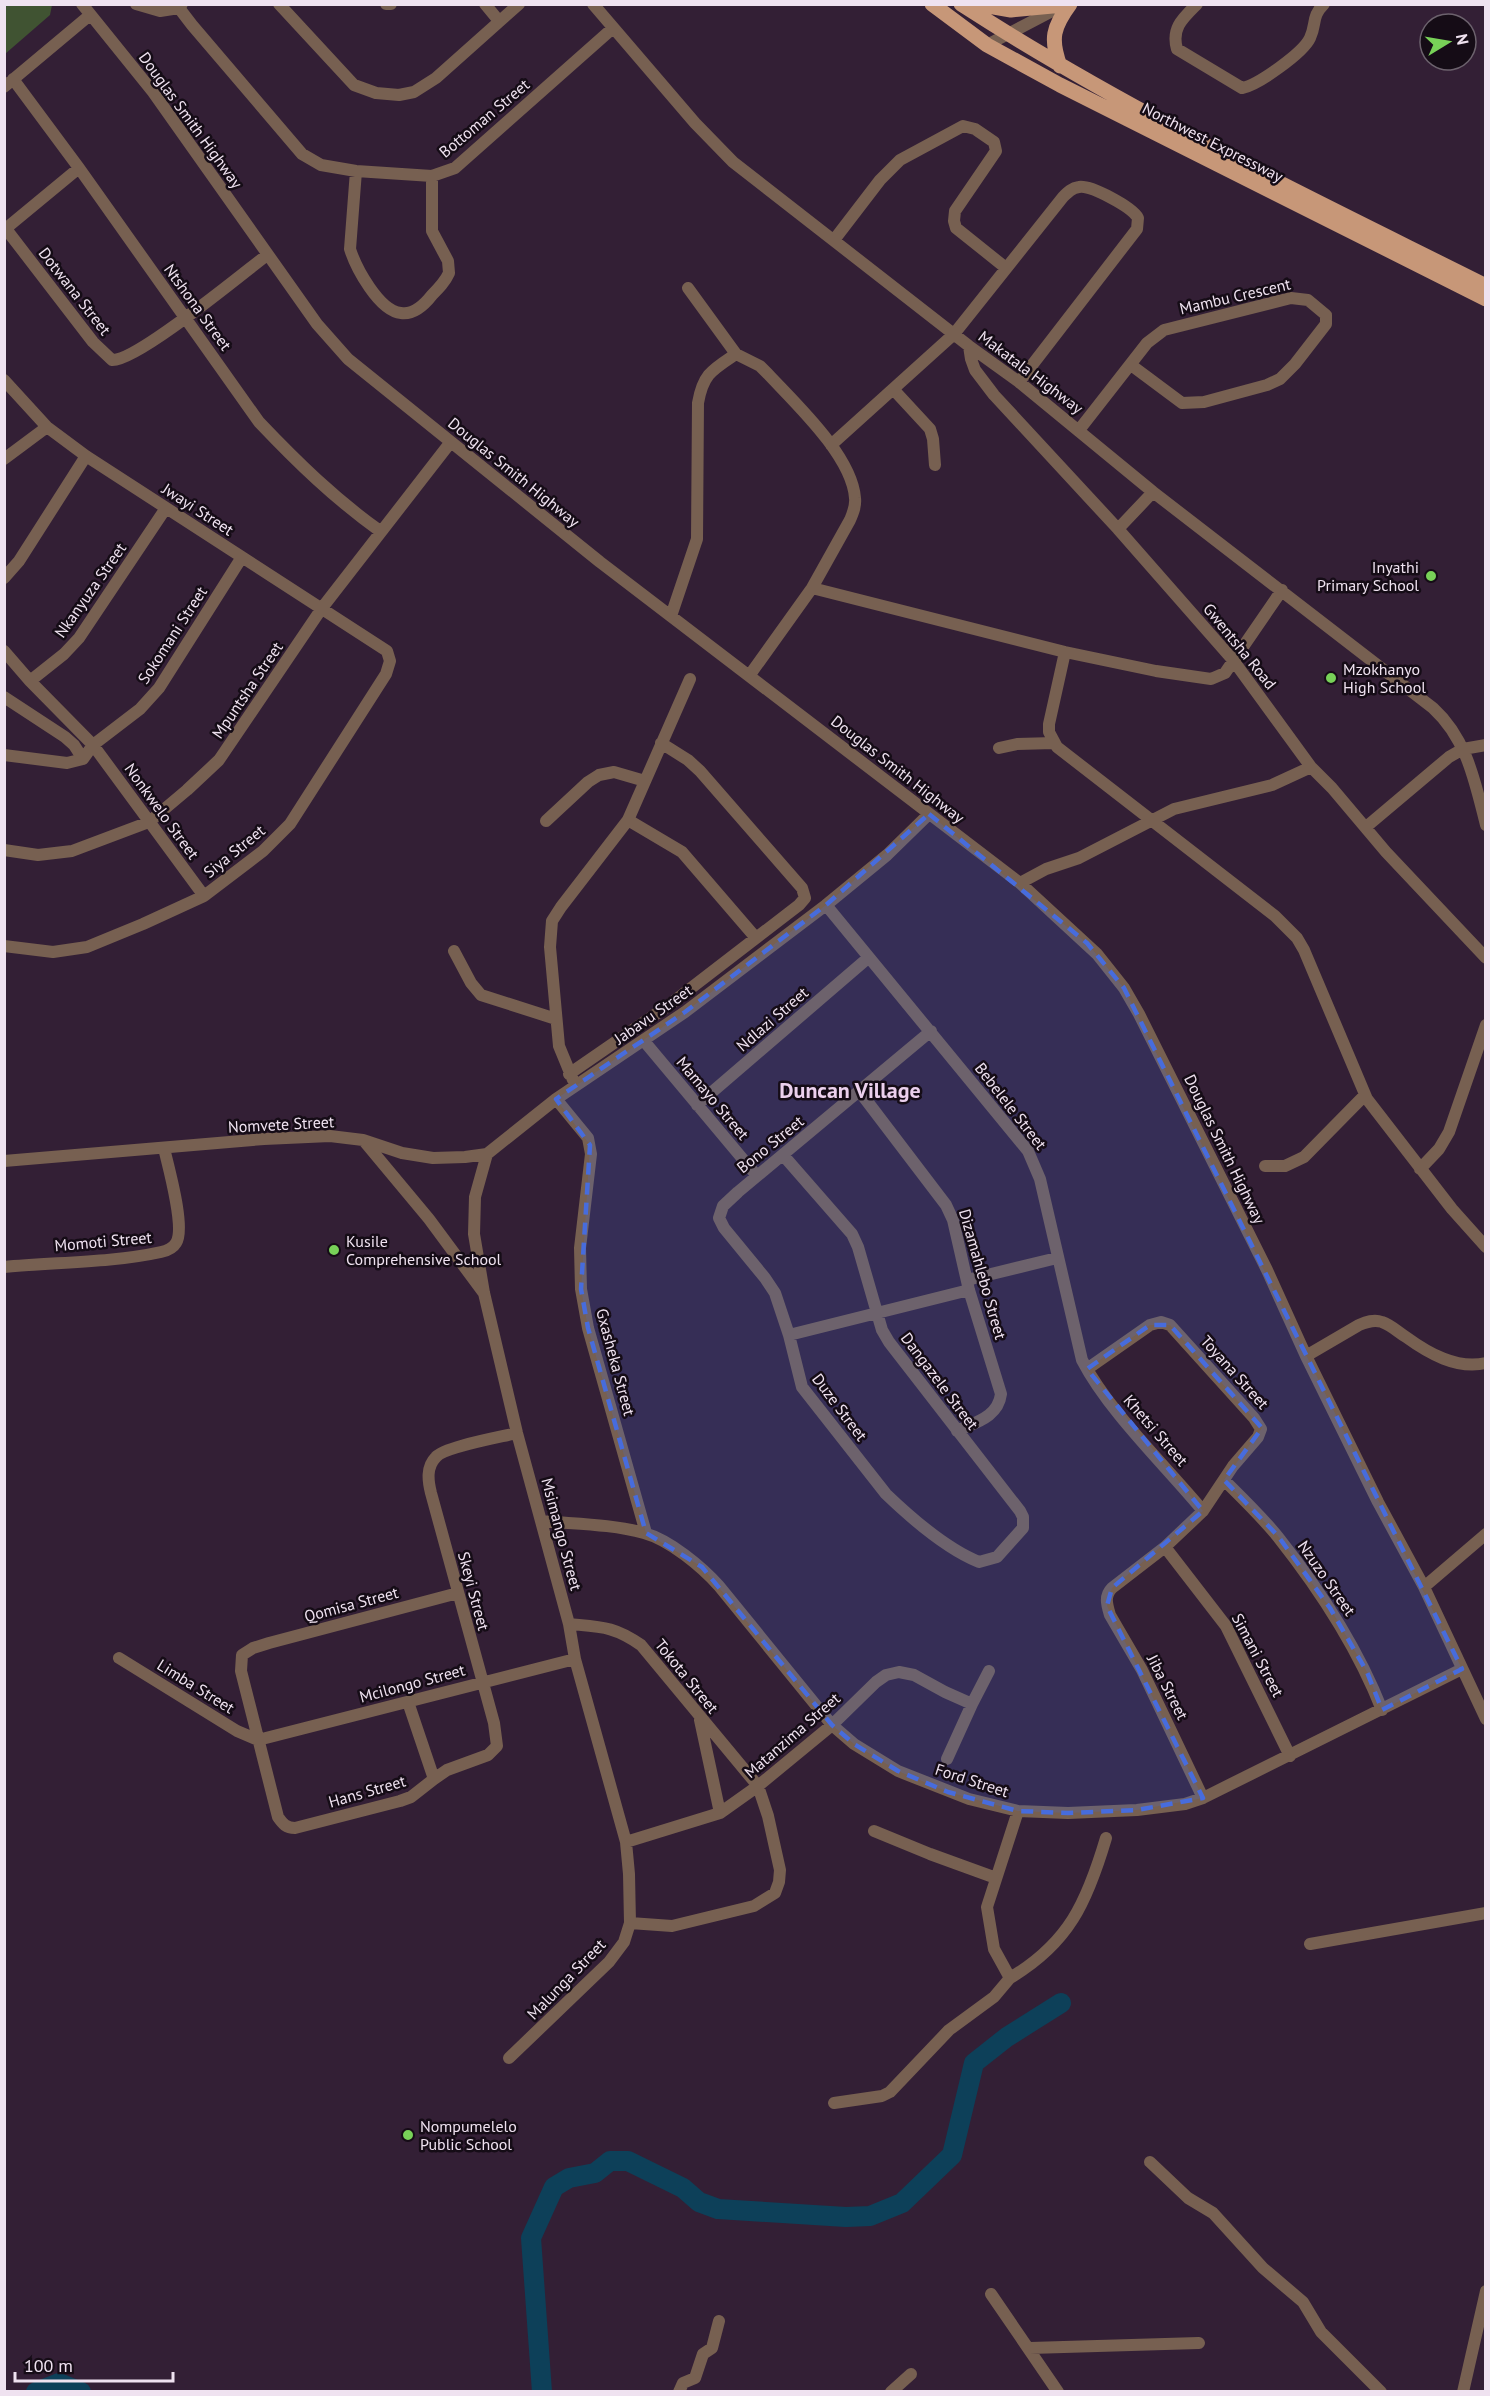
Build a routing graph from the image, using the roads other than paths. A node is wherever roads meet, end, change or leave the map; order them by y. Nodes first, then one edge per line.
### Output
1 (82, 4) edge
2 (136, 4) edge
3 (279, 4) edge
4 (386, 4) edge
5 (391, 4) edge
6 (485, 4) edge
7 (519, 4) edge
8 (593, 4) edge
9 (932, 4) edge
10 (961, 4) edge
11 (977, 4) edge
12 (1070, 4) edge
13 (1197, 4) edge
14 (1324, 4) edge
15 (1064, 5) edge
16 (180, 6) edge
17 (90, 15) junction
18 (499, 21) junction
19 (613, 28) junction
20 (1006, 34) junction
21 (987, 45) junction
22 (1060, 66) junction
23 (9, 83) edge
24 (80, 168) junction
25 (356, 171) junction
26 (432, 176) junction
27 (5, 229) edge
28 (834, 240) junction
29 (267, 255) junction
30 (1006, 268) junction
31 (1485, 286) edge
32 (688, 288) dead end
33 (1485, 299) edge
34 (186, 318) junction
35 (954, 334) junction
36 (969, 346) junction
37 (736, 354) junction
38 (1131, 365) junction
39 (4, 380) edge
40 (1019, 382) junction
41 (893, 389) junction
42 (46, 427) junction
43 (1079, 430) junction
44 (450, 443) junction
45 (831, 445) junction
46 (86, 456) junction
47 (4, 459) edge
48 (935, 465) dead end
49 (1153, 492) junction
50 (166, 508) junction
51 (1118, 530) junction
52 (380, 531) junction
53 (242, 557) junction
54 (4, 578) edge
55 (812, 588) junction
56 (1282, 590) junction
57 (322, 608) junction
58 (671, 616) junction
59 (4, 651) edge
60 (387, 651) joint
61 (1065, 652) junction
62 (1233, 660) junction
63 (749, 676) junction
64 (690, 679) dead end
65 (30, 681) junction
66 (4, 697) edge
67 (661, 743) junction
68 (1054, 743) junction
69 (93, 745) junction
70 (1485, 745) edge
71 (999, 748) dead end
72 (1463, 749) junction
73 (4, 755) edge
74 (83, 759) junction
75 (1311, 767) junction
76 (645, 782) junction
77 (929, 814) junction
78 (628, 820) junction
79 (1151, 820) junction
80 (546, 821) dead end
81 (149, 822) junction
82 (1485, 825) edge
83 (1366, 827) junction
84 (4, 850) edge
85 (1020, 883) junction
86 (204, 896) junction
87 (826, 904) junction
88 (756, 938) junction
89 (4, 946) edge
90 (454, 951) dead end
91 (868, 958) junction
92 (1485, 958) edge
93 (556, 1019) junction
94 (1485, 1025) edge
95 (931, 1031) junction
96 (644, 1041) junction
97 (569, 1074) junction
98 (577, 1086) junction
99 (860, 1092) junction
100 (1365, 1095) junction
101 (556, 1099) junction
102 (697, 1105) junction
103 (363, 1140) junction
104 (164, 1148) junction
105 (487, 1154) junction
106 (783, 1155) junction
107 (4, 1161) edge
108 (1265, 1166) dead end
109 (1420, 1170) junction
110 (757, 1176) junction
111 (719, 1218) joint
112 (1485, 1247) edge
113 (1057, 1258) junction
114 (4, 1267) edge
115 (968, 1285) junction
116 (484, 1293) junction
117 (877, 1314) junction
118 (789, 1335) junction
119 (1306, 1356) junction
120 (1485, 1362) edge
121 (1087, 1369) junction
122 (957, 1431) junction
123 (517, 1433) junction
124 (1224, 1480) junction
125 (1203, 1510) junction
126 (542, 1521) junction
127 (646, 1533) junction
128 (1485, 1534) edge
129 (1165, 1547) junction
130 (997, 1557) joint
131 (1424, 1587) junction
132 (1109, 1592) joint
133 (458, 1593) junction
134 (569, 1624) junction
135 (253, 1648) joint
136 (118, 1658) dead end
137 (575, 1659) junction
138 (1462, 1669) junction
139 (989, 1671) dead end
140 (481, 1682) junction
141 (408, 1702) junction
142 (972, 1704) junction
143 (1382, 1710) junction
144 (699, 1716) junction
145 (1485, 1719) edge
146 (832, 1725) junction
147 (258, 1740) junction
148 (1290, 1756) junction
149 (947, 1759) dead end
150 (434, 1779) junction
151 (758, 1786) junction
152 (1203, 1798) junction
153 (1018, 1811) junction
154 (720, 1813) junction
155 (295, 1828) joint
156 (874, 1831) dead end
157 (1106, 1838) dead end
158 (626, 1842) junction
159 (996, 1878) junction
160 (1485, 1912) edge
161 (630, 1923) junction
162 (1310, 1944) dead end
163 (1010, 1978) junction
164 (509, 2058) dead end
165 (834, 2103) dead end
166 (1150, 2162) dead end
167 (1485, 2291) edge
168 (992, 2294) dead end
169 (719, 2321) dead end
170 (1199, 2343) dead end
171 (1030, 2348) junction
172 (911, 2374) dead end
173 (680, 2391) edge
174 (891, 2391) edge
175 (1058, 2391) edge
176 (1381, 2391) edge
177 (1463, 2391) edge

1 - 17 street, Douglas Smith Highway
2 - 16 street
3 - 18 street
4 - 5 street
6 - 18 street
7 - 18 street
8 - 19 street, Makatala Highway
9 - 21 main road, Northwest Expressway
10 - 20 main road, Northwest Expressway
11 - 15 main road
12 - 22 main road
13 - 14 street
15 - 20 street
16 - 25 street, Bottoman Street
17 - 23 street
17 - 29 street, Douglas Smith Highway
19 - 26 street, Bottoman Street
19 - 28 street, Makatala Highway
20 - 21 street
20 - 22 main road, Northwest Expressway
21 - 33 main road, Northwest Expressway
22 - 31 main road, Northwest Expressway
23 - 24 street, Ntshona Street
24 - 27 street
24 - 34 street, Ntshona Street
25 - 26 street, Bottoman Street
25 - 26 street
27 - 34 street, Dotwana Street
28 - 30 street
28 - 35 street, Makatala Highway
29 - 34 street
29 - 44 street, Douglas Smith Highway
30 - 35 street
30 - 40 street
32 - 37 street
34 - 52 street, Ntshona Street
35 - 36 street, Makatala Highway
35 - 41 street
36 - 40 street, Makatala Highway
36 - 51 street, Gwentsha Road
37 - 45 street
37 - 58 street
38 - 38 street, Mambu Crescent
38 - 43 street, Mambu Crescent
39 - 42 street, Jwayi Street
40 - 43 street, Makatala Highway
41 - 45 street
41 - 48 street
42 - 46 street, Jwayi Street
42 - 47 street
43 - 49 street, Makatala Highway
44 - 52 street, Mpuntsha Street
44 - 58 street, Douglas Smith Highway
45 - 55 street
46 - 50 street, Jwayi Street
46 - 54 street
49 - 51 street
49 - 56 street, Makatala Highway
50 - 53 street, Jwayi Street
50 - 65 street, Nkanyuza Street
51 - 62 street, Gwentsha Road
52 - 57 street, Mpuntsha Street
53 - 57 street, Jwayi Street
53 - 69 street, Sokomani Street
55 - 61 street
55 - 63 street
56 - 62 street
56 - 72 street, Makatala Highway
57 - 60 street, Jwayi Street
57 - 81 street, Mpuntsha Street
58 - 63 street, Douglas Smith Highway
59 - 65 street, Nonkwelo Street
60 - 86 street, Siya Street
61 - 62 street
61 - 68 street
62 - 75 street, Gwentsha Road
63 - 77 street, Douglas Smith Highway
64 - 67 street
65 - 69 street, Nonkwelo Street
66 - 74 street
67 - 76 street
67 - 88 street
68 - 71 street
68 - 79 street
69 - 74 street, Sokomani Street
69 - 81 street, Nonkwelo Street
70 - 72 street
72 - 82 street, Makatala Highway
72 - 83 street
73 - 74 street
75 - 79 street
75 - 83 street, Gwentsha Road
76 - 78 street
76 - 80 street
77 - 85 street, Douglas Smith Highway
77 - 87 street, Jabavu Street
78 - 88 street
78 - 93 street
79 - 85 street
79 - 100 street
81 - 84 street, Mpuntsha Street
81 - 86 street, Nonkwelo Street
83 - 92 street, Gwentsha Road
85 - 119 street, Douglas Smith Highway
86 - 89 street, Siya Street
87 - 91 street, Bebelele Street
87 - 96 street, Jabavu Street
88 - 97 street
90 - 93 street
91 - 95 street, Bebelele Street
91 - 102 street, Ndlazi Street
93 - 97 street
94 - 109 street
95 - 99 street, Bono Street
95 - 113 street, Bebelele Street
96 - 98 street, Jabavu Street
96 - 102 street, Mamayo Street
97 - 98 street
98 - 101 street, Jabavu Street
99 - 106 street, Bono Street
99 - 115 street, Dizamahlebo Street
100 - 108 street
100 - 109 street
101 - 105 street, Jabavu Street
101 - 127 street, Gxasheka Street
102 - 110 street, Mamayo Street
103 - 104 street, Nomvete Street
103 - 105 street
103 - 116 street
104 - 107 street, Nomvete Street
104 - 114 street, Momoti Street
105 - 116 street, Msimango Street
106 - 110 street, Bono Street
106 - 117 street, Dangazele Street
109 - 112 street
110 - 111 street, Bono Street
111 - 118 street, Duze Street
113 - 115 street
113 - 121 street, Bebelele Street
115 - 117 street
115 - 122 street, Dizamahlebo Street
116 - 123 street, Msimango Street
117 - 118 street
117 - 122 street, Dangazele Street
118 - 130 street, Duze Street
119 - 120 street
119 - 131 street, Douglas Smith Highway
121 - 124 street, Toyana Street
121 - 125 street, Khetsi Street
122 - 130 street, Dangazele Street
123 - 126 street, Msimango Street
123 - 133 street, Skeyi Street
124 - 125 street, Toyana Street
124 - 143 street, Nzuzo Street
125 - 129 street, Toyana Street
126 - 127 street, Ford Street
126 - 134 street, Msimango Street
127 - 146 street, Ford Street
128 - 131 street
129 - 132 street, Toyana Street
129 - 148 street, Simani Street
131 - 138 street, Douglas Smith Highway
132 - 152 street, Jiba Street
133 - 135 street, Qomisa Street
133 - 140 street, Skeyi Street
134 - 137 street, Msimango Street
134 - 144 street, Tokota Street
135 - 147 street, Limba Street
136 - 147 street, Limba Street
137 - 140 street, Mcilongo Street
137 - 158 street, Msimango Street
138 - 143 street, Ford Street
138 - 145 street, Douglas Smith Highway
139 - 142 street
140 - 141 street, Mcilongo Street
140 - 150 street, Skeyi Street
141 - 147 street, Mcilongo Street
141 - 150 street
142 - 146 street, Matanzima Street
142 - 149 street
143 - 148 street, Ford Street
144 - 151 street, Tokota Street
144 - 154 street
146 - 151 street, Matanzima Street
146 - 153 street, Ford Street
147 - 155 street, Limba Street
148 - 152 street, Ford Street
150 - 155 street, Hans Street
151 - 154 street, Matanzima Street
151 - 161 street
152 - 153 street, Ford Street
153 - 159 street
154 - 158 street, Matanzima Street
156 - 159 street
157 - 163 street
158 - 161 street, Msimango Street
159 - 163 street
160 - 162 street
161 - 164 street, Malunga Street
163 - 165 street
166 - 176 street
167 - 177 street
168 - 171 street
169 - 173 street
170 - 171 street
171 - 175 street
172 - 174 street

